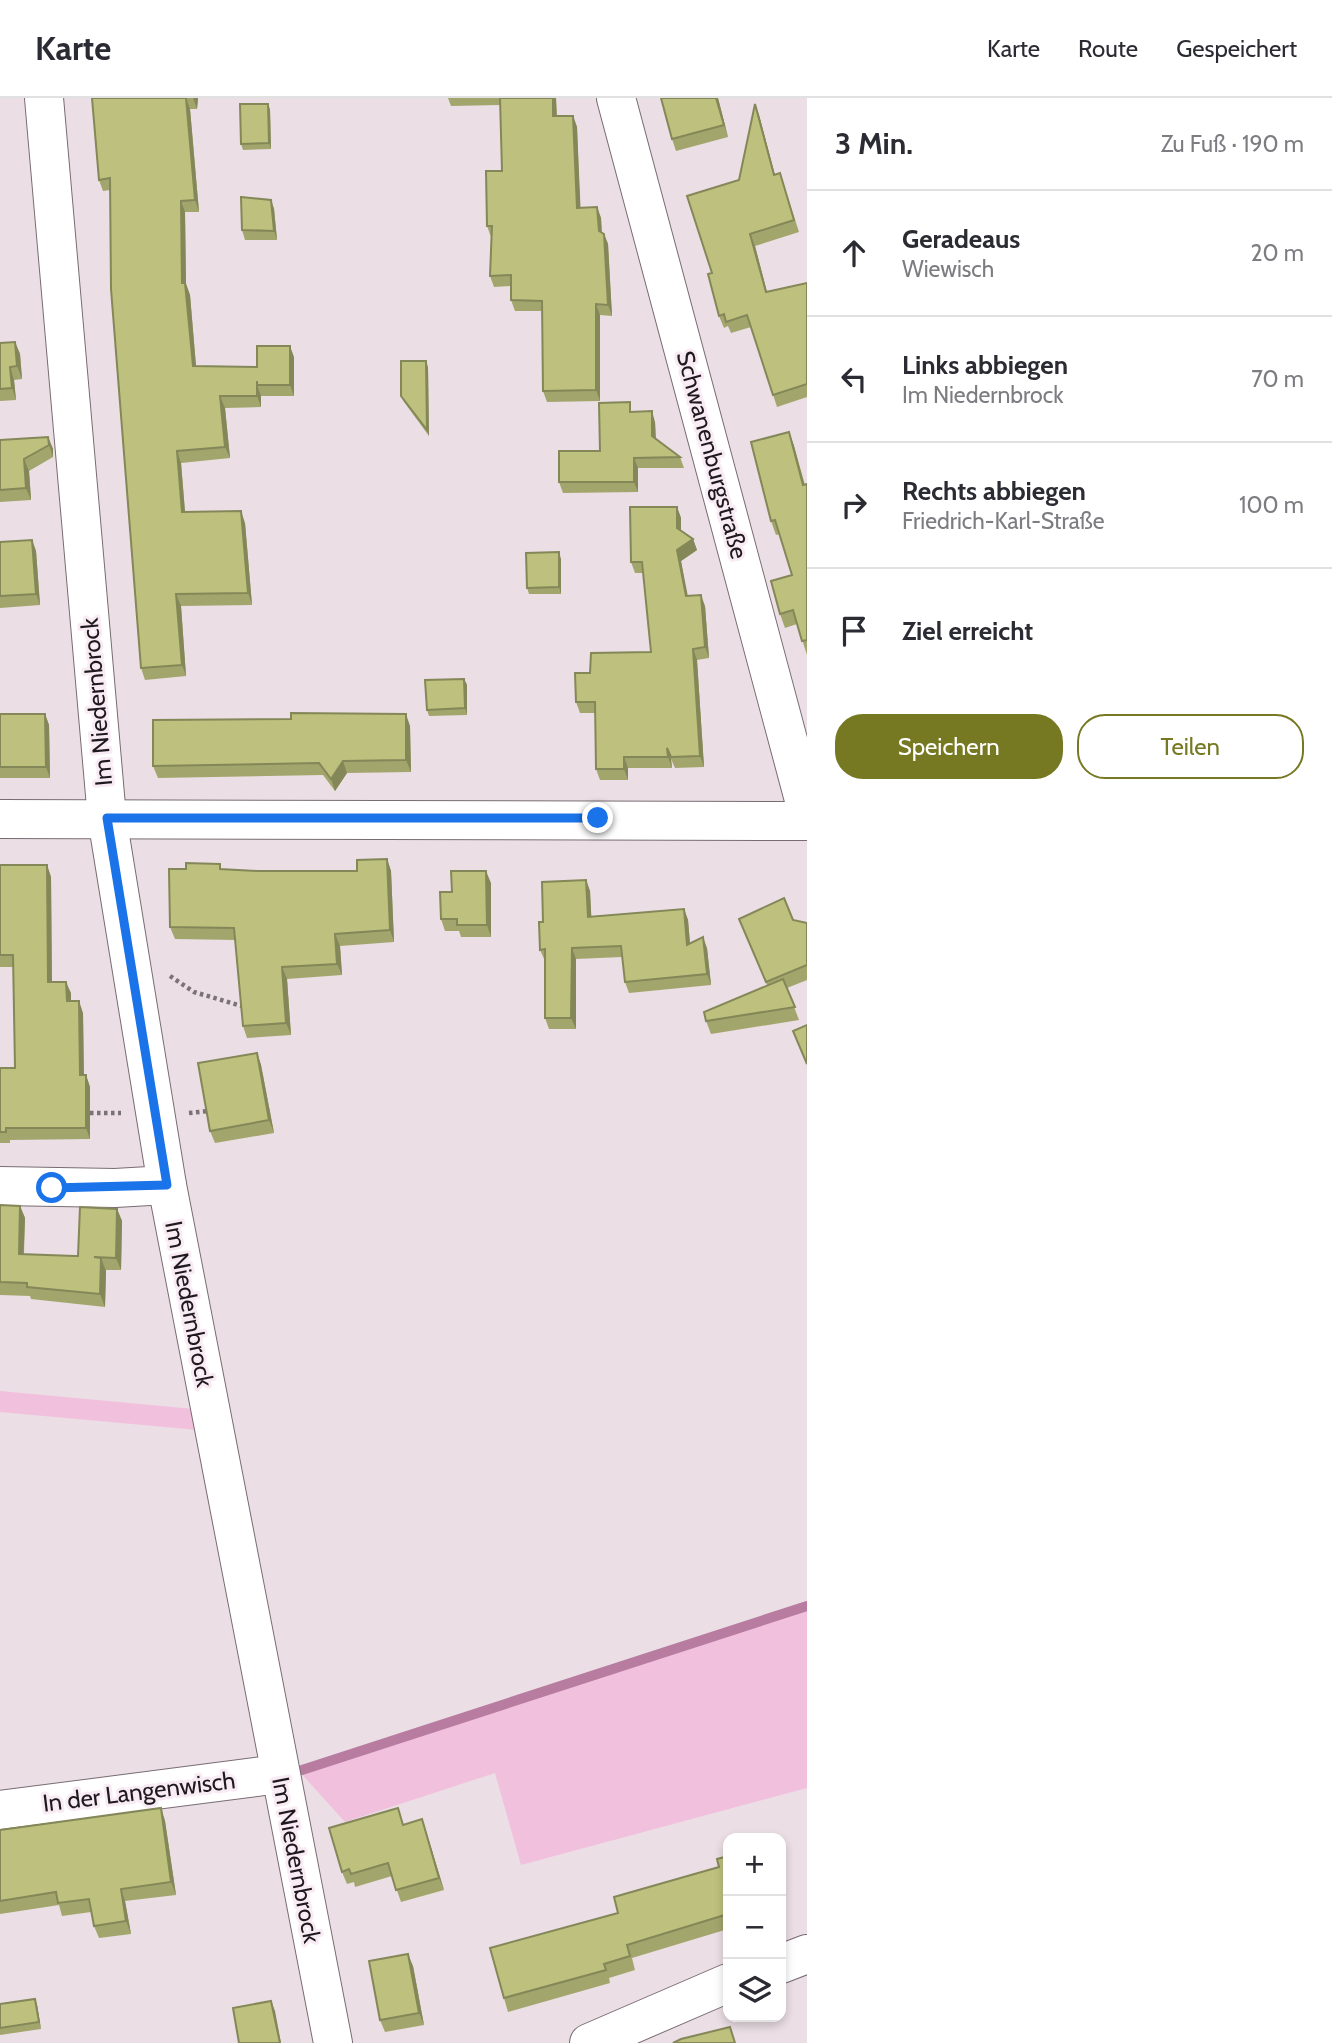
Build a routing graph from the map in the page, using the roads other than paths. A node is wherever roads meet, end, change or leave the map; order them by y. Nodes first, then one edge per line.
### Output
1 (44, 98) edge
2 (616, 98) edge
3 (807, 811) edge
4 (107, 818) junction
5 (0, 819) edge
6 (807, 821) edge
7 (167, 1185) junction
8 (0, 1186) edge
9 (279, 1774) junction
10 (0, 1810) edge
11 (807, 1954) edge
12 (786, 1962) edge
13 (723, 1985) edge
14 (333, 2043) edge
15 (589, 2043) edge

1 - 4 street, Im Niedernbrock
2 - 3 street, Schwanenburgstraße
4 - 5 street
4 - 6 street
4 - 7 street, Im Niedernbrock
7 - 8 street
7 - 9 street, Im Niedernbrock
9 - 10 street, In der Langenwisch
9 - 14 street, Im Niedernbrock
11 - 12 street
13 - 15 street

